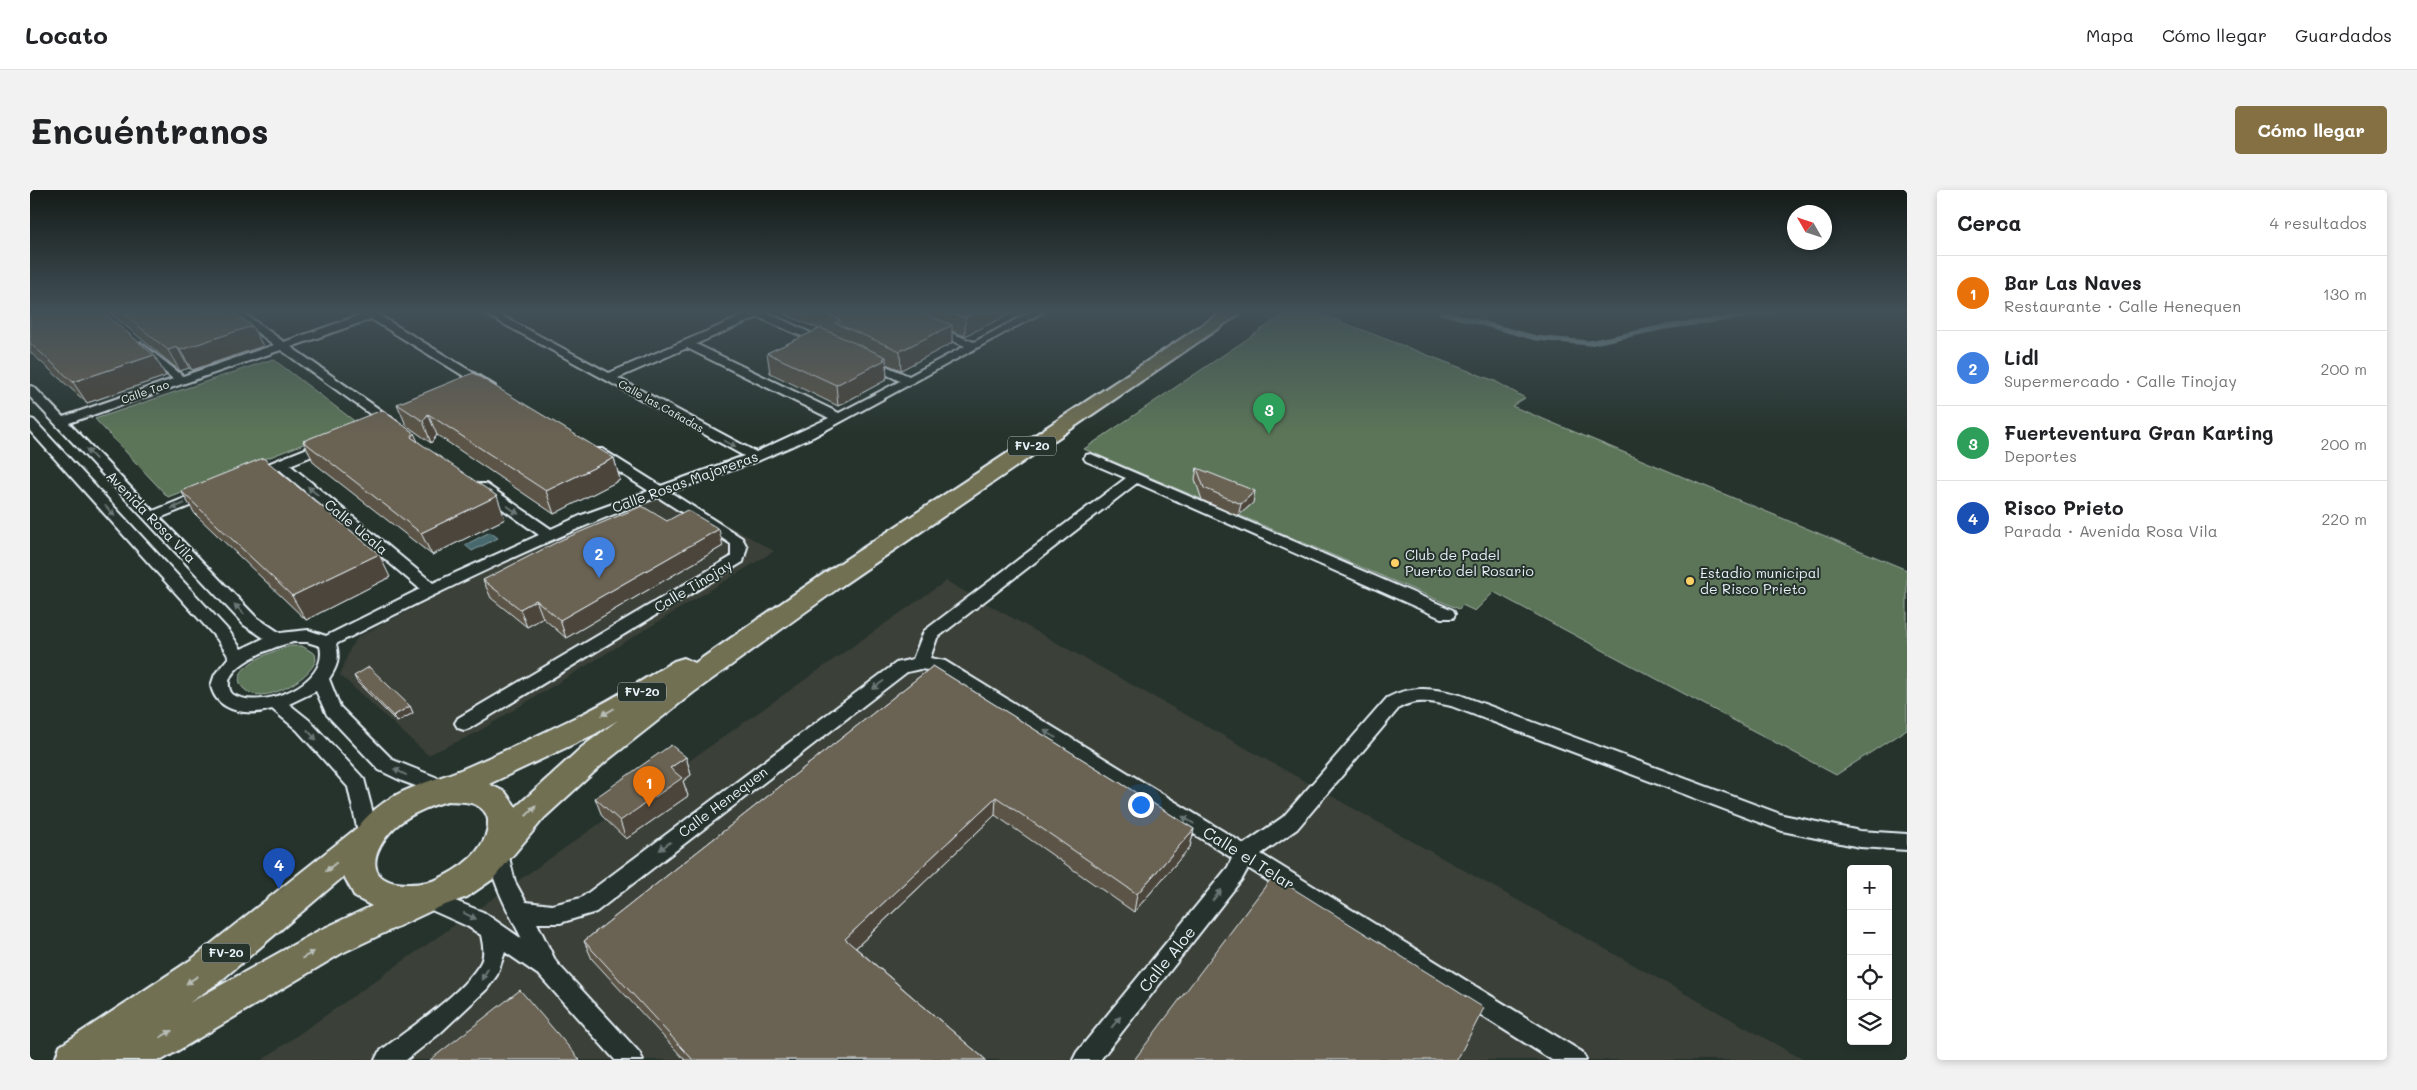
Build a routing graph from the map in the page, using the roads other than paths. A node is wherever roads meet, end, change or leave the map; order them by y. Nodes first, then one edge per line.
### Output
1 (148, 353) edge
2 (262, 353) edge
3 (290, 353) edge
4 (435, 353) edge
5 (561, 353) edge
6 (667, 353) edge
7 (705, 353) edge
8 (963, 353) edge
9 (1173, 353) edge
10 (853, 355) edge
11 (608, 378) junction
12 (181, 380) junction
13 (910, 381) junction
14 (483, 382) junction
15 (30, 390) edge
16 (466, 390) edge
17 (500, 393) edge
18 (405, 414) edge
19 (840, 418) junction
20 (388, 421) junction
21 (60, 422) junction
22 (30, 423) edge
23 (370, 428) edge
24 (404, 432) edge
25 (343, 439) edge
26 (584, 445) edge
27 (755, 457) junction
28 (1091, 458) dead end
29 (281, 464) junction
30 (468, 478) edge
31 (1135, 478) junction
32 (237, 482) edge
33 (220, 489) edge
34 (658, 492) junction
35 (151, 517) junction
36 (549, 535) junction
37 (831, 581) junction
38 (431, 590) junction
39 (1447, 614) dead end
40 (277, 639) junction
41 (327, 642) junction
42 (238, 658) junction
43 (920, 663) junction
44 (320, 678) junction
45 (276, 702) junction
46 (464, 723) dead end
47 (446, 789) junction
48 (369, 836) junction
49 (1907, 842) edge
50 (498, 847) junction
51 (1244, 855) junction
52 (425, 898) junction
53 (517, 908) junction
54 (491, 928) junction
55 (548, 969) junction
56 (1550, 1054) edge
57 (74, 1060) edge
58 (125, 1060) edge
59 (387, 1060) edge
60 (631, 1060) edge
61 (1085, 1060) edge
62 (1574, 1060) edge

1 - 12 street
2 - 12 street, Calle Tao
3 - 20 street
4 - 14 street
5 - 11 street, Calle las Cañadas
6 - 11 street
7 - 19 street
8 - 13 street, Calle Rosas Majoreras
9 - 37 main road, FV-20
10 - 13 street
11 -> 27 street, Calle las Cañadas
12 - 21 street, Calle Tao
13 - 19 street, Calle Rosas Majoreras
14 - 16 street
14 - 17 street
15 - 21 street, Avenida Rosa Vila
18 - 20 street
19 - 27 street, Calle Rosas Majoreras
20 - 23 street
20 - 24 street
35 -> 21 street, Avenida Rosa Vila
22 -> 42 street, Avenida Rosa Vila
25 - 29 street
26 - 34 street, Calle Tinojay
27 - 34 street, Calle Rosas Majoreras
28 - 31 street
29 - 32 street
38 -> 29 street, Calle Ucala
30 -> 36 street
31 - 39 street
31 - 43 street
33 -> 35 street
34 - 36 street, Calle Rosas Majoreras
34 - 46 street, Calle Tinojay
40 -> 35 street, Avenida Rosa Vila
36 - 38 street, Calle Rosas Majoreras
37 -> 47 main road, FV-20
50 -> 37 main road, FV-20
38 - 41 street, Calle Rosas Majoreras
40 - 41 street
40 - 42 street
41 - 44 street
42 - 45 street
51 -> 43 street, Calle el Telar
43 -> 53 street, Calle Henequen
44 - 45 street
47 -> 44 street
45 -> 48 street
47 - 48 main road, FV-20
47 - 50 main road, FV-20
48 - 52 main road, FV-20
48 -> 57 main road, FV-20
49 - 51 street
50 - 52 main road, FV-20
50 - 53 street
51 - 56 street, Calle el Telar
61 -> 51 street, Calle Aloe
52 -> 54 street
58 -> 52 main road, FV-20
53 - 55 street
54 - 55 street
54 -> 59 street
55 - 60 street
56 - 62 street, Calle el Telar

